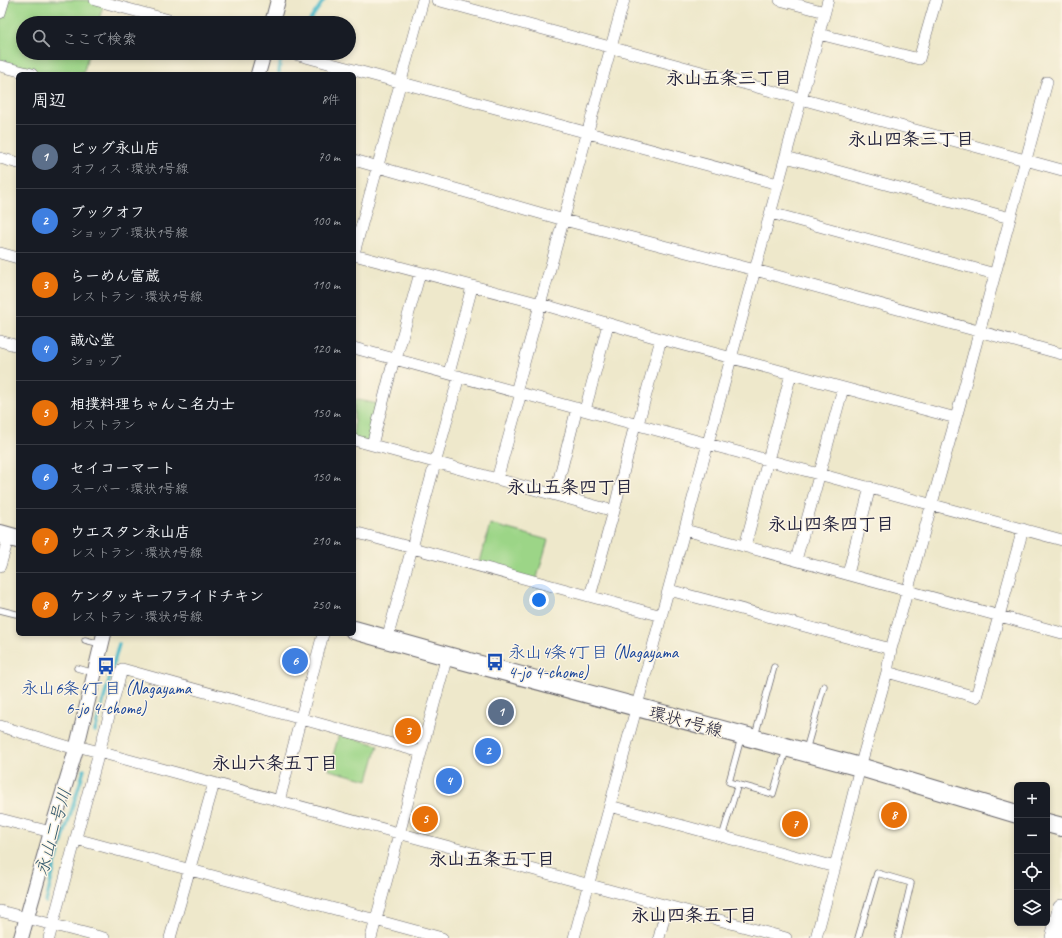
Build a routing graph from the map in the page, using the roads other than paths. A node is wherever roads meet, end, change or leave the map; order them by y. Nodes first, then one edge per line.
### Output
1 (4, 0) edge
2 (94, 0) edge
3 (278, 0) edge
4 (423, 0) edge
5 (437, 0) edge
6 (624, 0) edge
7 (780, 0) edge
8 (828, 0) edge
9 (936, 0) edge
10 (825, 12) junction
11 (0, 13) edge
12 (154, 16) edge
13 (274, 16) edge
14 (819, 34) junction
15 (611, 48) junction
16 (262, 60) edge
17 (316, 60) edge
18 (0, 66) edge
19 (24, 72) edge
20 (259, 72) edge
21 (1047, 82) dead end
22 (400, 83) junction
23 (802, 99) junction
24 (588, 134) junction
25 (786, 157) junction
26 (0, 158) edge
27 (1026, 160) junction
28 (356, 161) edge
29 (16, 162) edge
30 (378, 167) junction
31 (1062, 170) edge
32 (778, 184) junction
33 (771, 213) junction
34 (1010, 218) junction
35 (564, 220) junction
36 (356, 247) edge
37 (0, 253) edge
38 (356, 255) edge
39 (16, 257) edge
40 (755, 270) junction
41 (420, 273) junction
42 (995, 274) junction
43 (472, 287) junction
44 (541, 304) junction
45 (608, 324) junction
46 (979, 331) junction
47 (661, 339) junction
48 (0, 341) edge
49 (16, 345) edge
50 (356, 349) edge
51 (1062, 354) edge
52 (732, 357) junction
53 (395, 359) junction
54 (454, 374) junction
55 (792, 374) junction
56 (843, 388) junction
57 (519, 392) junction
58 (581, 409) junction
59 (956, 418) junction
60 (637, 424) junction
61 (356, 441) edge
62 (708, 444) junction
63 (372, 445) junction
64 (768, 460) junction
65 (436, 463) junction
66 (820, 473) junction
67 (498, 479) junction
68 (870, 487) junction
69 (554, 495) junction
70 (932, 504) junction
71 (614, 511) junction
72 (1023, 529) junction
73 (685, 530) junction
74 (356, 533) edge
75 (9, 536) edge
76 (1062, 540) edge
77 (745, 546) junction
78 (412, 548) junction
79 (796, 560) junction
80 (0, 566) edge
81 (848, 574) junction
82 (669, 590) junction
83 (908, 590) junction
84 (590, 596) junction
85 (0, 610) edge
86 (16, 614) dead end
87 (662, 616) junction
88 (999, 616) junction
89 (356, 631) edge
90 (1062, 633) edge
91 (322, 636) edge
92 (103, 639) edge
93 (387, 639) junction
94 (85, 640) dead end
95 (891, 649) junction
96 (447, 656) junction
97 (774, 667) dead end
98 (77, 668) dead end
99 (887, 672) junction
100 (94, 673) junction
101 (824, 686) dead end
102 (637, 708) junction
103 (301, 719) junction
104 (0, 726) edge
105 (748, 738) junction
106 (76, 747) junction
107 (786, 748) junction
108 (99, 752) junction
109 (421, 752) junction
110 (805, 753) junction
111 (860, 768) junction
112 (214, 783) junction
113 (738, 784) junction
114 (279, 800) junction
115 (610, 806) junction
116 (1014, 813) edge
117 (0, 818) edge
118 (1050, 824) edge
119 (1062, 827) edge
120 (51, 832) junction
121 (399, 833) junction
122 (722, 836) junction
123 (76, 839) junction
124 (835, 868) junction
125 (189, 869) junction
126 (589, 884) junction
127 (667, 906) junction
128 (1062, 909) edge
129 (0, 911) edge
130 (26, 918) junction
131 (376, 920) junction
132 (53, 925) junction
133 (21, 938) edge
134 (50, 938) edge
135 (104, 938) edge
136 (170, 938) edge
137 (371, 938) edge
138 (442, 938) edge
139 (574, 938) edge
140 (659, 938) edge
141 (786, 938) edge
142 (816, 938) edge
143 (858, 938) edge
144 (898, 938) edge
145 (1054, 938) edge

1 - 11 street
2 - 12 street
3 - 13 street
4 - 22 street
5 - 15 street
6 - 15 street
7 - 10 street
8 - 10 street
9 - 14 street
10 - 14 street
14 - 23 street
15 - 23 street
15 - 24 street
16 - 20 street
17 - 22 street
18 - 19 street
21 - 27 street
22 - 24 street
22 - 30 street
23 - 25 street
23 - 27 street
24 - 32 street
24 - 35 street
25 - 32 street
25 - 34 street
26 - 29 street
27 - 31 street
27 - 34 street
28 - 30 street
30 - 35 street
30 - 36 street
32 - 33 street
33 - 40 street
33 - 42 street
34 - 42 street
35 - 40 street
35 - 44 street
37 - 39 street
38 - 41 street
40 - 46 street
40 - 52 street
41 - 43 street
41 - 53 street
42 - 46 street
43 - 44 street
43 - 54 street
44 - 45 street
44 - 57 street
45 - 47 street
45 - 58 street
46 - 51 street
46 - 59 street
47 - 52 street
47 - 60 street
48 - 49 street
50 - 53 street
52 - 55 street
52 - 62 street
53 - 54 street
53 - 63 street
54 - 57 street
54 - 65 street
55 - 56 street
55 - 64 street
56 - 59 street
56 - 66 street
57 - 58 street
57 - 67 street
58 - 60 street
58 - 69 street
59 - 70 street
60 - 62 street
60 - 71 street
61 - 63 street
62 - 64 street
62 - 73 street
63 - 65 street
64 - 66 street
64 - 77 street
65 - 67 street
65 - 78 street
66 - 68 street
66 - 79 street
67 - 69 street
68 - 70 street
68 - 81 street
69 - 71 street
70 - 72 street
70 - 83 street
71 - 84 street
72 - 76 street
72 - 88 street
73 - 77 street
73 - 82 street
74 - 78 street
75 - 80 street
77 - 79 street
78 - 84 street
78 - 93 street
79 - 81 street
81 - 83 street
82 - 87 street
82 - 95 street
83 - 88 street
83 - 95 street
84 - 87 street
85 - 86 lane
87 - 102 street
88 - 90 street
88 - 99 street
89 - 93 main road, 環状1号線
91 - 103 street
92 - 94 lane
92 - 100 street
93 - 96 main road, 環状1号線
95 - 99 street
96 - 102 main road, 環状1号線
96 - 109 street
97 - 105 lane
98 - 100 lane
99 - 111 street
100 - 106 street
101 - 110 lane
102 - 105 main road, 環状1号線
102 - 115 street
103 - 108 street
103 - 109 street
103 - 114 street
104 - 106 street
105 - 107 main road, 環状1号線
105 - 113 lane
106 - 108 street
106 - 120 street
107 - 110 main road, 環状1号線
107 - 113 lane
108 - 112 street
108 - 123 street
109 - 121 street
110 - 111 main road, 環状1号線
111 - 116 main road, 環状1号線
111 - 124 street
112 - 114 street
112 - 125 street
113 - 122 lane
114 - 121 street
115 - 122 street
115 - 126 street
117 - 120 street
118 - 119 main road
120 - 130 street
121 - 126 street
121 - 131 street
122 - 124 street
123 - 125 street
123 - 132 street
124 - 142 street
125 - 131 street
125 - 136 street
126 - 127 street
126 - 139 street
127 - 140 street
127 - 141 street
128 - 145 highway
129 - 130 street
130 - 132 street
130 - 133 street
131 - 137 street
131 - 138 street
132 - 134 street
132 - 135 street
143 - 144 lane

